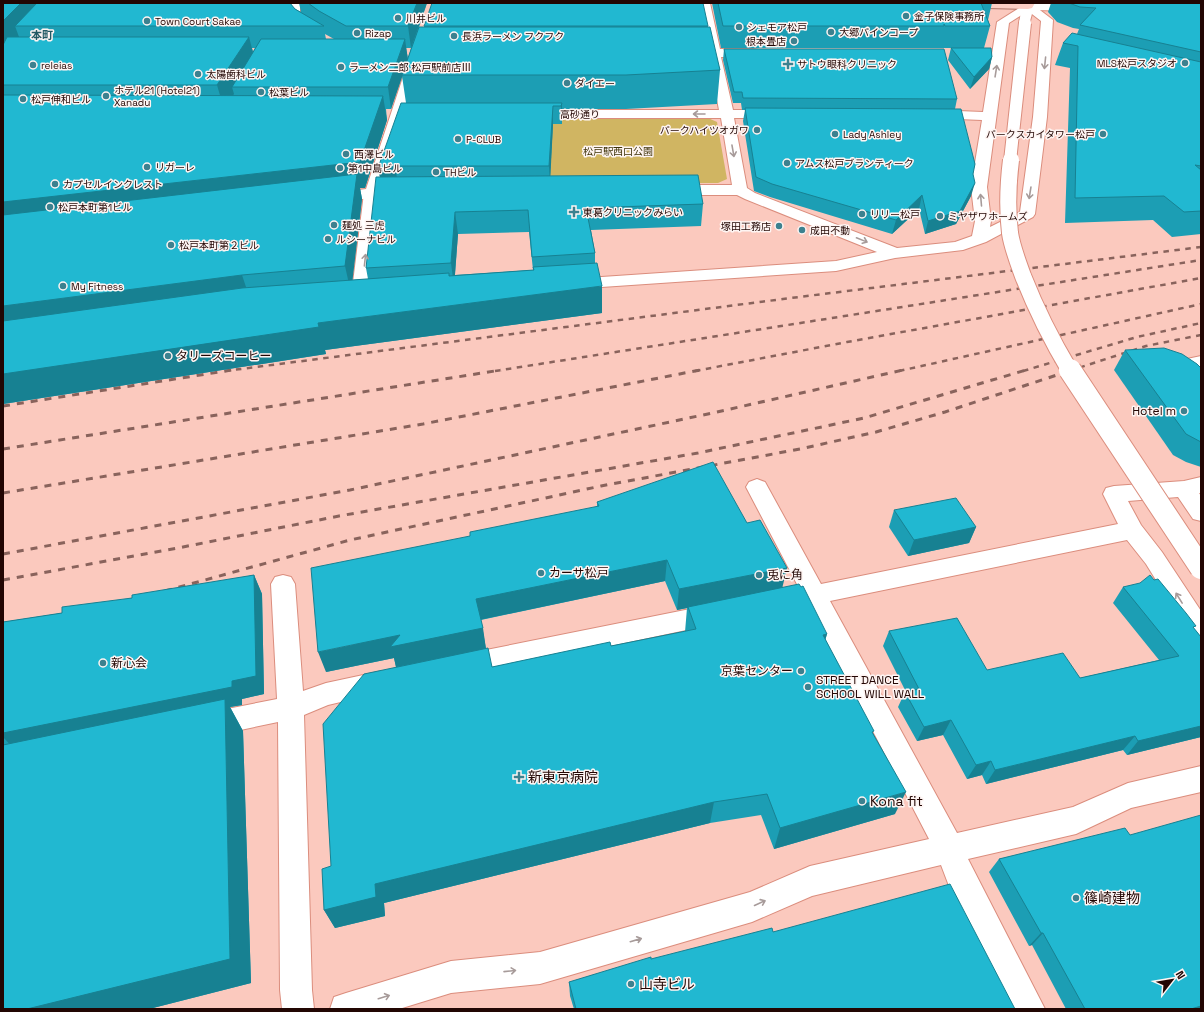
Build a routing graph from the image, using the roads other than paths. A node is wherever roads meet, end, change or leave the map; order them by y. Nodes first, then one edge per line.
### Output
1 (297, 3) edge
2 (704, 3) edge
3 (905, 3) edge
4 (1028, 4) edge
5 (1092, 8) edge
6 (319, 36) edge
7 (417, 53) edge
8 (674, 53) edge
9 (714, 53) junction
10 (768, 53) edge
11 (384, 114) edge
12 (404, 114) junction
13 (522, 114) edge
14 (727, 114) junction
15 (789, 114) edge
16 (921, 114) edge
17 (989, 116) junction
18 (660, 190) edge
19 (740, 190) junction
20 (414, 191) edge
21 (372, 193) junction
22 (321, 198) edge
23 (980, 239) junction
24 (895, 253) junction
25 (557, 285) edge
26 (360, 299) edge
27 (1201, 362) edge
28 (1201, 388) edge
29 (757, 487) dead end
30 (1192, 487) edge
31 (1201, 513) edge
32 (1132, 530) junction
33 (1201, 568) edge
34 (283, 584) dead end
35 (814, 595) junction
36 (1201, 631) edge
37 (436, 671) edge
38 (404, 678) edge
39 (291, 708) junction
40 (182, 731) edge
41 (1201, 779) edge
42 (949, 848) junction
43 (298, 1009) edge
44 (346, 1009) edge
45 (1029, 1009) edge

1 - 6 street
2 - 9 street
3 - 4 main road
4 - 5 street
17 -> 4 street
4 -> 23 street
4 - 33 street, bridge
7 - 12 street
8 - 9 street
9 - 10 street
9 - 14 street
11 - 12 street
12 - 21 street
14 -> 13 street, 高砂通り
14 - 15 street, 高砂通り
14 -> 19 street
16 - 17 street
23 -> 17 street
18 - 19 street
19 -> 24 street
20 - 21 street
21 - 22 street
26 -> 21 street
23 - 24 street
24 - 25 street
27 - 28 street
29 - 35 street
30 - 31 street
30 - 32 street
32 - 35 street
36 -> 32 street
34 - 39 street
35 - 37 street
35 - 42 street
38 - 39 street
39 - 40 street
39 - 43 street
41 - 42 street
44 -> 42 street
42 - 45 street

